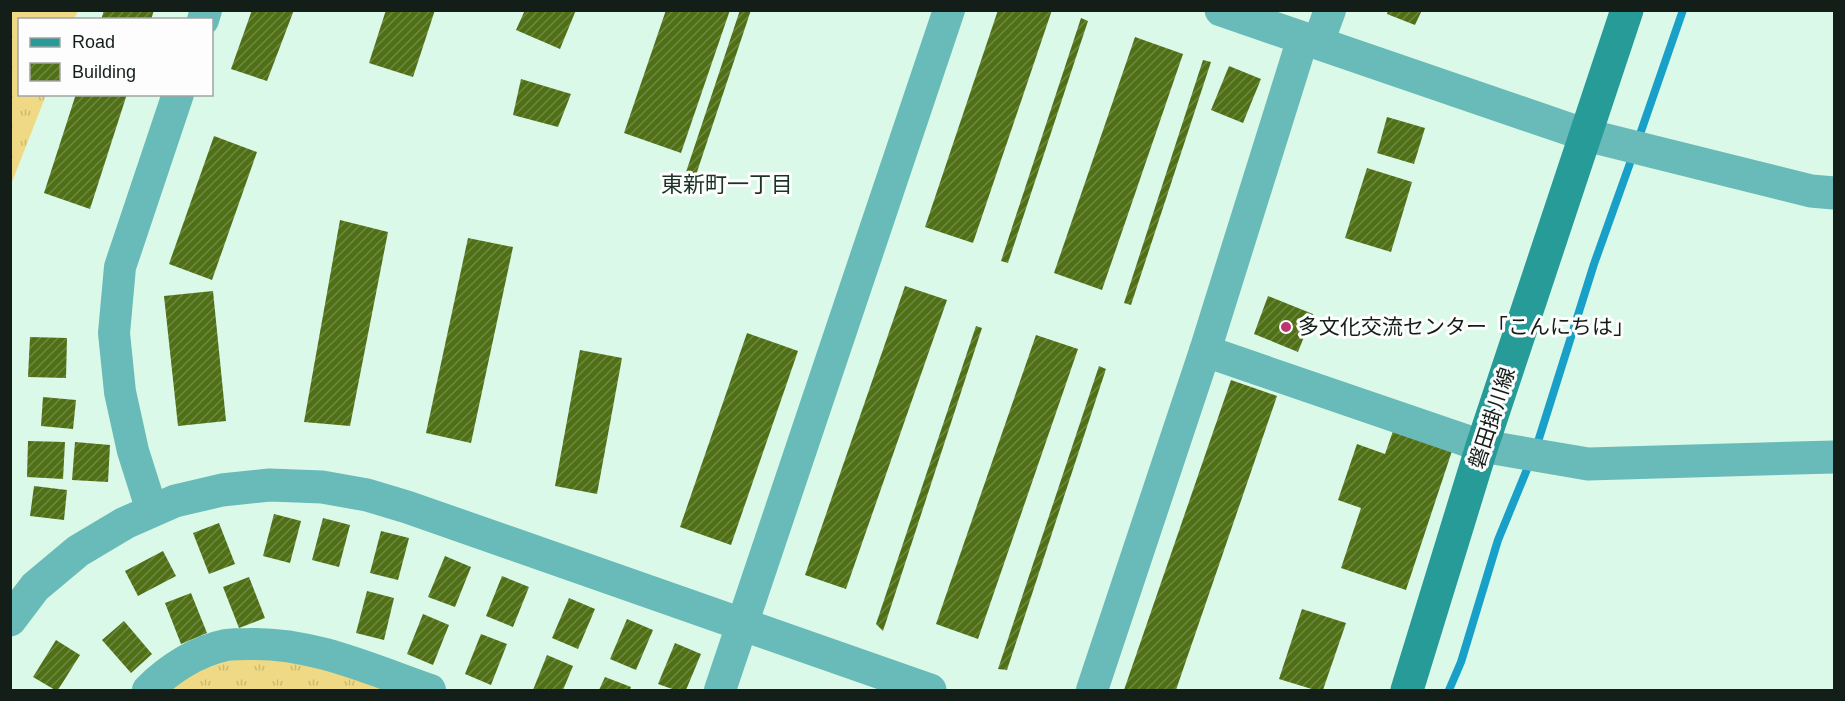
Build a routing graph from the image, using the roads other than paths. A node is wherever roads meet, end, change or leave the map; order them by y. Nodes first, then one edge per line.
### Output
1 (949, 10) edge
2 (1221, 10) edge
3 (1330, 10) edge
4 (1627, 10) edge
5 (1311, 40) junction
6 (177, 96) edge
7 (1586, 135) junction
8 (1834, 193) edge
9 (1205, 351) junction
10 (1482, 446) junction
11 (1834, 457) edge
12 (152, 511) junction
13 (10, 620) edge
14 (741, 625) junction
15 (411, 687) edge
16 (910, 687) edge
17 (148, 690) edge
18 (720, 690) edge
19 (1092, 690) edge
20 (1407, 690) edge

1 - 14 street
2 - 5 street
3 - 5 street
4 - 7 main road, 磐田掛川線
5 - 7 street
5 - 9 street
6 - 12 street
7 - 8 street
7 - 10 main road, 磐田掛川線
9 - 10 street
9 - 19 street
10 - 11 street
10 - 20 main road, 磐田掛川線
12 - 13 street
12 - 14 street
14 - 16 street
14 - 18 street
15 - 17 street

